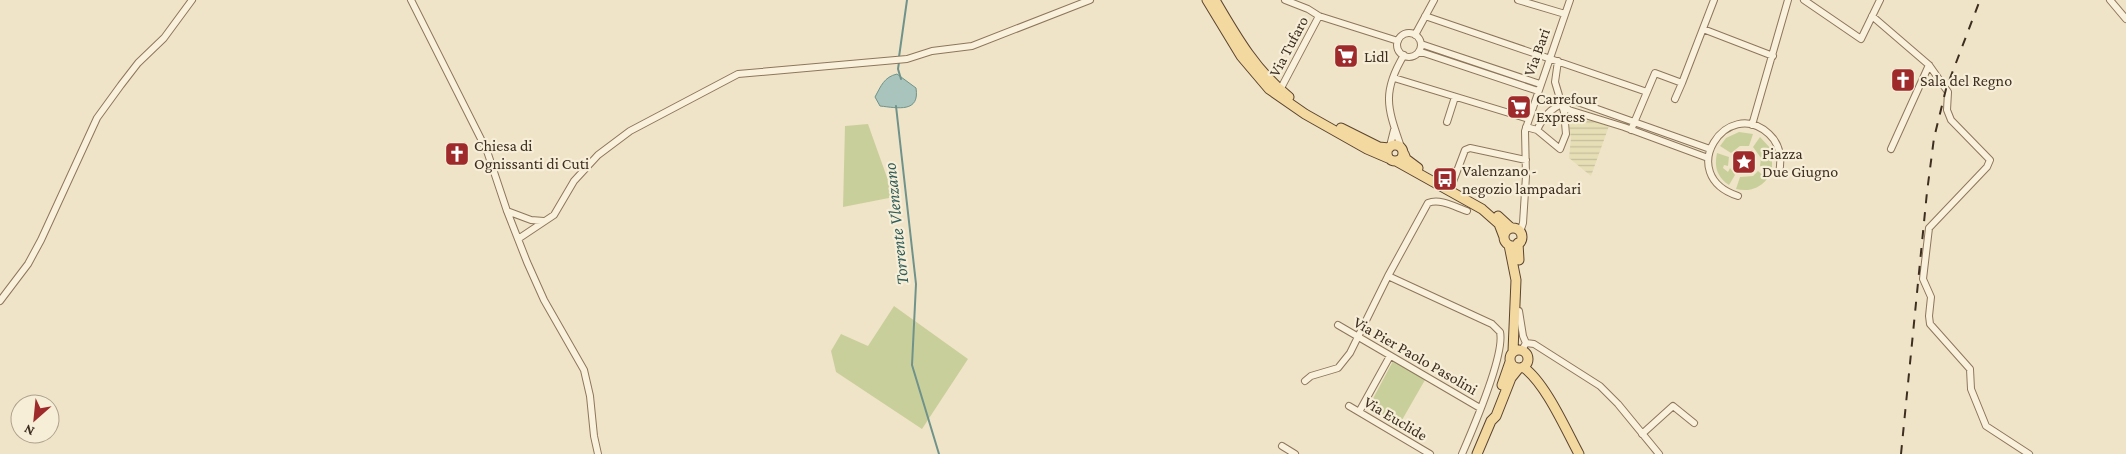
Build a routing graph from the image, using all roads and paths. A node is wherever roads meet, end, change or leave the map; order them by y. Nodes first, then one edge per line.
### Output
1 (192, 0) edge
2 (411, 0) edge
3 (1090, 0) edge
4 (1207, 0) edge
5 (1215, 0) edge
6 (1285, 0) edge
7 (1434, 0) edge
8 (1518, 0) edge
9 (1570, 0) edge
10 (1714, 0) edge
11 (1788, 0) edge
12 (1804, 0) edge
13 (1880, 0) edge
14 (2110, 0) edge
15 (1565, 14) junction
16 (1319, 16) junction
17 (1425, 16) junction
18 (1872, 16) junction
19 (2126, 19) edge
20 (1703, 30) junction
21 (1415, 34) junction
22 (1398, 41) junction
23 (1421, 44) junction
24 (1418, 53) junction
25 (1404, 55) junction
26 (1773, 56) junction
27 (1550, 59) junction
28 (1558, 62) junction
29 (1929, 66) junction
30 (1394, 78) junction
31 (1682, 83) junction
32 (1539, 87) junction
33 (1280, 90) junction
34 (1648, 92) junction
35 (1455, 96) junction
36 (1676, 99) dead end
37 (1562, 103) junction
38 (1529, 119) junction
39 (1447, 122) dead end
40 (1634, 122) junction
41 (1752, 125) junction
42 (1526, 127) junction
43 (1394, 130) junction
44 (1537, 130) junction
45 (1631, 130) junction
46 (1390, 147) junction
47 (1710, 149) junction
48 (1891, 149) dead end
49 (1403, 151) junction
50 (1708, 158) junction
51 (1392, 160) junction
52 (1526, 160) junction
53 (1779, 173) dead end
54 (1451, 189) junction
55 (1738, 196) dead end
56 (1445, 203) junction
57 (507, 211) junction
58 (1467, 212) dead end
59 (544, 221) junction
60 (1515, 229) junction
61 (518, 239) junction
62 (1510, 242) junction
63 (1388, 276) junction
64 (0, 302) edge
65 (1338, 325) dead end
66 (1358, 337) junction
67 (1521, 349) junction
68 (1390, 356) junction
69 (1528, 358) junction
70 (1510, 362) junction
71 (1521, 368) junction
72 (1305, 381) dead end
73 (1542, 389) junction
74 (1349, 406) dead end
75 (1480, 408) junction
76 (1359, 412) junction
77 (1492, 421) junction
78 (1694, 423) dead end
79 (1472, 430) junction
80 (1642, 434) junction
81 (1469, 438) junction
82 (1483, 440) junction
83 (1282, 446) dead end
84 (598, 454) edge
85 (1295, 454) edge
86 (1430, 454) edge
87 (1462, 454) edge
88 (1477, 454) edge
89 (1579, 454) edge
90 (1658, 454) edge
91 (2029, 454) edge

1 - 64 street
2 - 57 street
3 - 59 street
4 - 51 main road
5 - 33 main road
6 - 16 street
7 - 17 street
8 - 15 street
9 - 15 street, Via Bari
10 - 20 street
11 - 26 street
12 - 18 street
13 - 18 street
14 - 19 street
15 - 27 street, Via Bari
16 - 22 street
16 - 33 street, Via Tufaro
17 - 21 street
17 - 27 street
18 - 29 street
20 - 26 street
20 - 31 street
21 - 22 street
21 - 23 street
22 - 25 street
23 - 24 street
23 - 32 street
24 - 25 street
24 - 32 street
25 - 30 street
26 - 41 street
27 - 28 street
27 - 32 street, Via Bari
28 - 34 street
28 - 37 street
29 - 48 street
29 - 91 street
30 - 35 street
30 - 43 street
31 - 34 street
31 - 36 street
32 - 38 street, Via Bari
33 - 46 main road
34 - 40 street
35 - 38 street
35 - 39 street
37 - 40 street
37 - 44 street
37 - 44 street
37 - 45 street
38 - 42 street, Via Bari
40 - 45 street
40 - 47 street
41 - 47 street
41 - 53 street
42 - 44 street
42 - 52 street, Via Bari
43 - 46 street
43 - 49 street
45 - 50 street
46 - 49 main road
46 - 51 main road
47 - 50 street
49 - 51 main road
49 - 54 main road
50 - 55 street
51 - 54 main road
52 - 54 street
52 - 60 street, Via Bari
54 - 56 street
54 - 60 main road
54 - 62 main road
56 - 58 street
56 - 63 street
57 - 59 street
57 - 61 street
59 - 61 street
60 - 62 main road
60 - 62 main road
61 - 84 street
62 - 67 main road
62 - 67 main road
63 - 66 street
63 - 75 street
65 - 66 street, Via Pier Paolo Pasolini
66 - 68 street, Via Pier Paolo Pasolini
66 - 72 street
67 - 69 main road
67 - 70 main road
67 - 80 street
68 - 75 street, Via Pier Paolo Pasolini
68 - 76 street
69 - 71 main road
69 - 73 main road
70 - 71 main road
70 - 77 main road
71 - 73 main road
71 - 77 main road
73 - 89 main road
74 - 76 street, Via Euclide
75 - 79 street
76 - 86 street, Via Euclide
77 - 82 main road
78 - 80 street
79 - 81 street
79 - 82 street
80 - 90 street
81 - 82 street
81 - 87 street
82 - 88 main road
83 - 85 street

